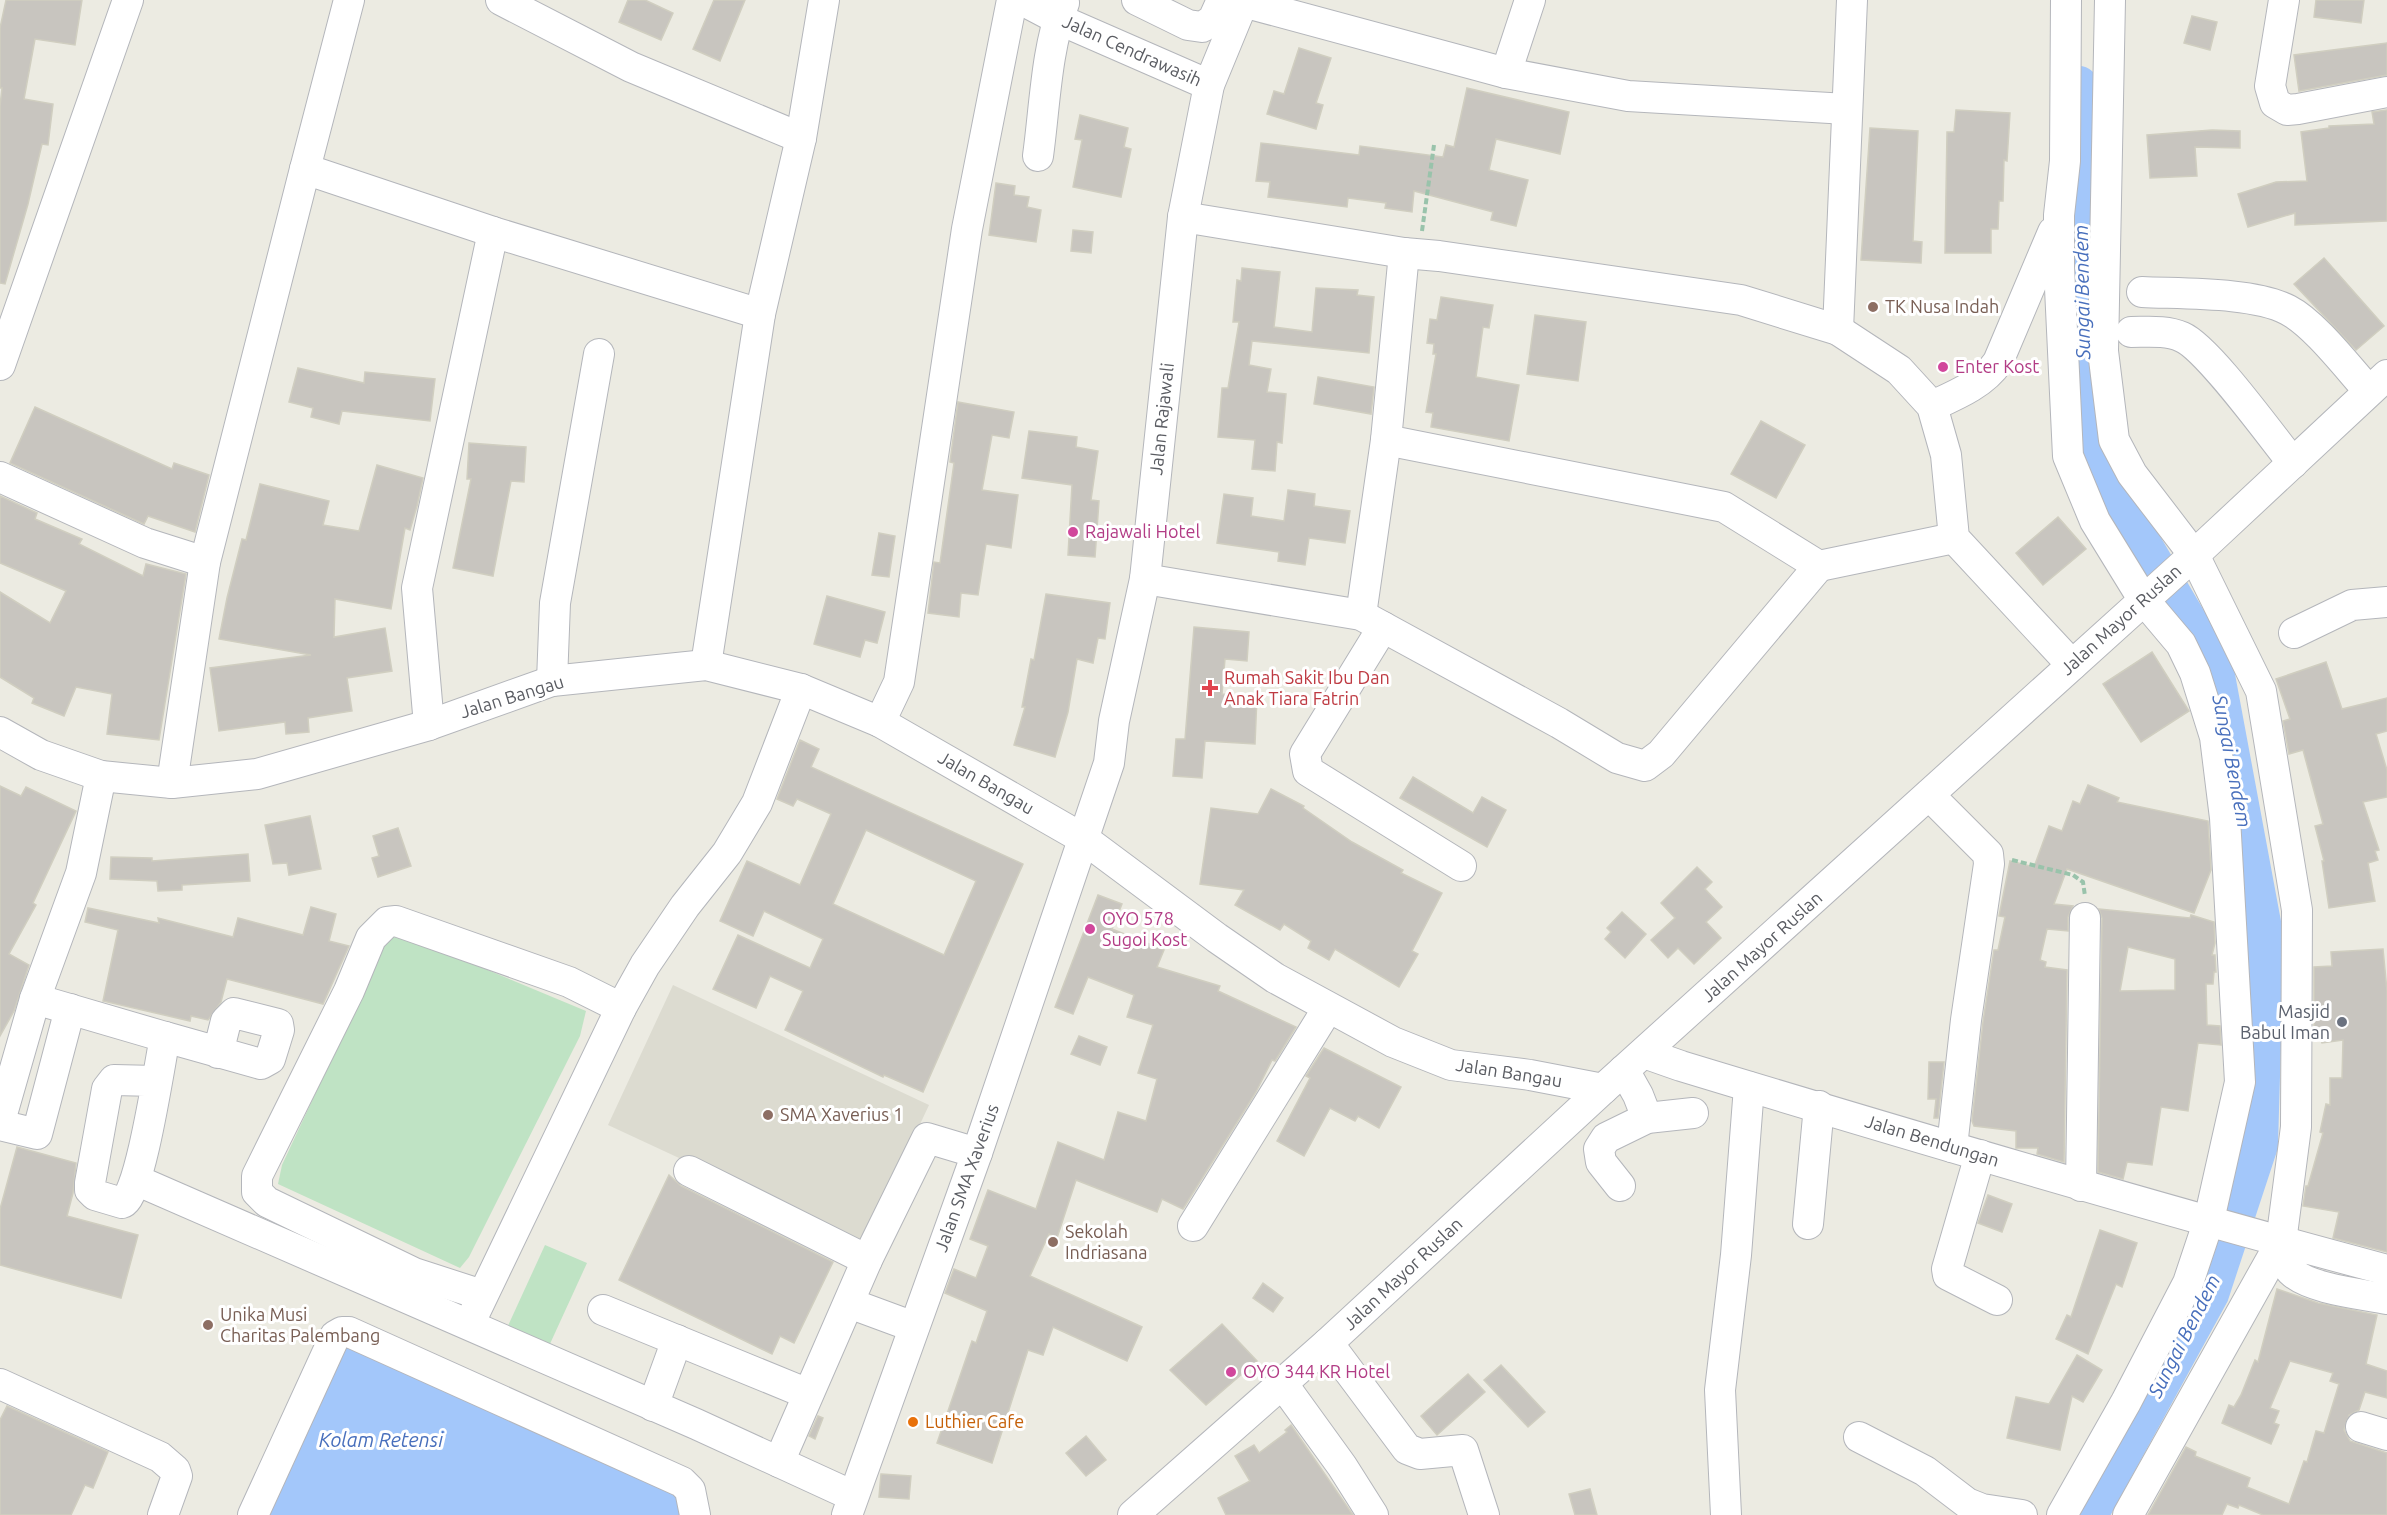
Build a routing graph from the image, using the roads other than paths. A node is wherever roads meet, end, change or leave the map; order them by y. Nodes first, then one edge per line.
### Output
1 (128, 0) edge
2 (349, 0) edge
3 (501, 0) edge
4 (824, 0) edge
5 (1012, 0) edge
6 (1022, 0) edge
7 (1137, 0) edge
8 (1530, 0) edge
9 (1852, 0) edge
10 (2066, 0) edge
11 (2110, 0) edge
12 (2284, 0) edge
13 (1236, 1) edge
14 (1062, 9) edge
15 (1506, 73) junction
16 (1209, 86) junction
17 (2387, 92) edge
18 (1847, 109) junction
19 (801, 138) junction
20 (1038, 156) dead end
21 (305, 169) junction
22 (2059, 216) junction
23 (1184, 217) junction
24 (493, 232) junction
25 (1411, 254) junction
26 (2142, 292) dead end
27 (760, 314) junction
28 (9, 315) edge
29 (1838, 330) junction
30 (2131, 332) dead end
31 (599, 354) dead end
32 (0, 365) edge
33 (2378, 383) edge
34 (1932, 406) junction
35 (1386, 440) junction
36 (2293, 463) junction
37 (0, 477) edge
38 (1954, 538) junction
39 (2192, 556) junction
40 (205, 562) junction
41 (1819, 566) junction
42 (1145, 579) junction
43 (2147, 596) junction
44 (2387, 602) edge
45 (1372, 621) junction
46 (2294, 633) dead end
47 (706, 665) junction
48 (2072, 665) junction
49 (552, 681) junction
50 (801, 689) junction
51 (880, 722) junction
52 (429, 724) junction
53 (0, 732) edge
54 (101, 776) junction
55 (172, 783) junction
56 (1929, 795) junction
57 (1080, 837) junction
58 (1461, 866) dead end
59 (2085, 918) road end
60 (35, 999) junction
61 (621, 1008) junction
62 (1328, 1008) junction
63 (70, 1009) junction
64 (165, 1037) junction
65 (218, 1053) dead end
66 (1624, 1070) junction
67 (156, 1081) junction
68 (1749, 1087) junction
69 (1818, 1106) junction
70 (1693, 1113) dead end
71 (1647, 1118) junction
72 (0, 1123) edge
73 (100, 1126) junction
74 (146, 1137) junction
75 (1966, 1151) junction
76 (977, 1152) junction
77 (689, 1171) dead end
78 (136, 1180) junction
79 (1620, 1186) dead end
80 (2081, 1186) junction
81 (2216, 1221) junction
82 (1808, 1224) dead end
83 (1193, 1226) dead end
84 (2280, 1241) junction
85 (867, 1260) junction
86 (2387, 1270) edge
87 (482, 1295) junction
88 (2387, 1299) edge
89 (1997, 1300) dead end
90 (849, 1303) junction
91 (603, 1310) dead end
92 (469, 1326) junction
93 (914, 1327) junction
94 (677, 1340) junction
95 (1328, 1343) junction
96 (1282, 1383) junction
97 (0, 1384) edge
98 (808, 1394) junction
99 (653, 1406) junction
100 (1859, 1437) dead end
101 (779, 1462) junction
102 (850, 1505) edge
103 (1150, 1509) edge
104 (163, 1515) edge
105 (253, 1515) edge
106 (695, 1515) edge
107 (1373, 1515) edge
108 (1484, 1515) edge
109 (1726, 1515) edge
110 (2022, 1515) edge
111 (2061, 1515) edge
112 (2128, 1515) edge

1 - 28 street
2 - 21 street
3 - 19 street
4 - 19 street
5 - 51 street
6 - 14 street, Jalan Cendrawasih
7 - 13 street
8 - 15 street
9 - 18 street
10 - 22 street
11 - 39 street
12 - 17 street
13 - 15 street
13 - 16 street, Jalan Rajawali
14 - 16 street, Jalan Cendrawasih
14 - 20 street
15 - 18 street
16 - 23 street, Jalan Rajawali
18 - 29 street
19 - 27 street
21 - 24 street
21 - 40 street
22 - 34 street
22 - 43 street
23 - 25 street
23 - 42 street, Jalan Rajawali
24 - 27 street
24 - 52 street
25 - 29 street
25 - 35 street
26 - 33 street
27 - 47 street
28 - 32 street
29 - 34 street
30 - 36 street
31 - 49 street
33 - 36 street, Jalan Mayor Ruslan
34 - 38 street
35 - 41 street
35 - 45 street
36 - 39 street, Jalan Mayor Ruslan
37 - 40 street
38 - 41 street
38 - 48 street
39 - 43 street, Jalan Mayor Ruslan
39 - 84 street
40 - 55 street
41 - 45 street
42 - 45 street
42 - 57 street, Jalan Rajawali
43 - 48 street, Jalan Mayor Ruslan
43 - 81 street
44 - 46 street
45 - 58 street
47 - 49 street, Jalan Bangau
47 - 50 street, Jalan Bangau
48 - 56 street, Jalan Mayor Ruslan
49 - 52 street, Jalan Bangau
50 - 51 street, Jalan Bangau
50 - 61 street
51 - 57 street, Jalan Bangau
52 - 55 street, Jalan Bangau
53 - 54 street, Jalan Bangau
54 - 55 street, Jalan Bangau
54 - 60 street
56 - 66 street, Jalan Mayor Ruslan
56 - 75 street
57 - 62 street, Jalan Bangau
57 - 76 street, Jalan SMA Xaverius
59 - 80 street
60 - 63 street
60 - 72 street
61 - 87 street
61 - 87 street
62 - 66 street, Jalan Bangau
62 - 83 street
63 - 64 street
63 - 72 street
64 - 65 street
64 - 67 street
66 - 68 street, Jalan Bendungan
66 - 71 street
66 - 95 street, Jalan Mayor Ruslan
67 - 73 street
67 - 74 street
68 - 69 street, Jalan Bendungan
68 - 109 street
69 - 75 street, Jalan Bendungan
69 - 82 street
70 - 71 street
71 - 79 street
73 - 74 street
73 - 78 street
74 - 78 street
75 - 80 street, Jalan Bendungan
75 - 89 street
76 - 85 street
76 - 93 street, Jalan SMA Xaverius
77 - 85 street
78 - 92 street
80 - 81 street, Jalan Bendungan
81 - 84 street, Jalan Bendungan
81 - 111 street
84 - 86 street
84 - 88 street
84 - 112 street
85 - 90 street
87 - 92 street
90 - 93 street
90 - 98 street
91 - 94 street
92 - 99 street
93 - 102 street, Jalan SMA Xaverius
94 - 98 street
94 - 99 street
95 - 96 street, Jalan Mayor Ruslan
95 - 108 street
96 - 103 street, Jalan Mayor Ruslan
96 - 107 street
97 - 104 street
98 - 101 street
99 - 101 street
100 - 110 street
101 - 102 street
105 - 106 street

